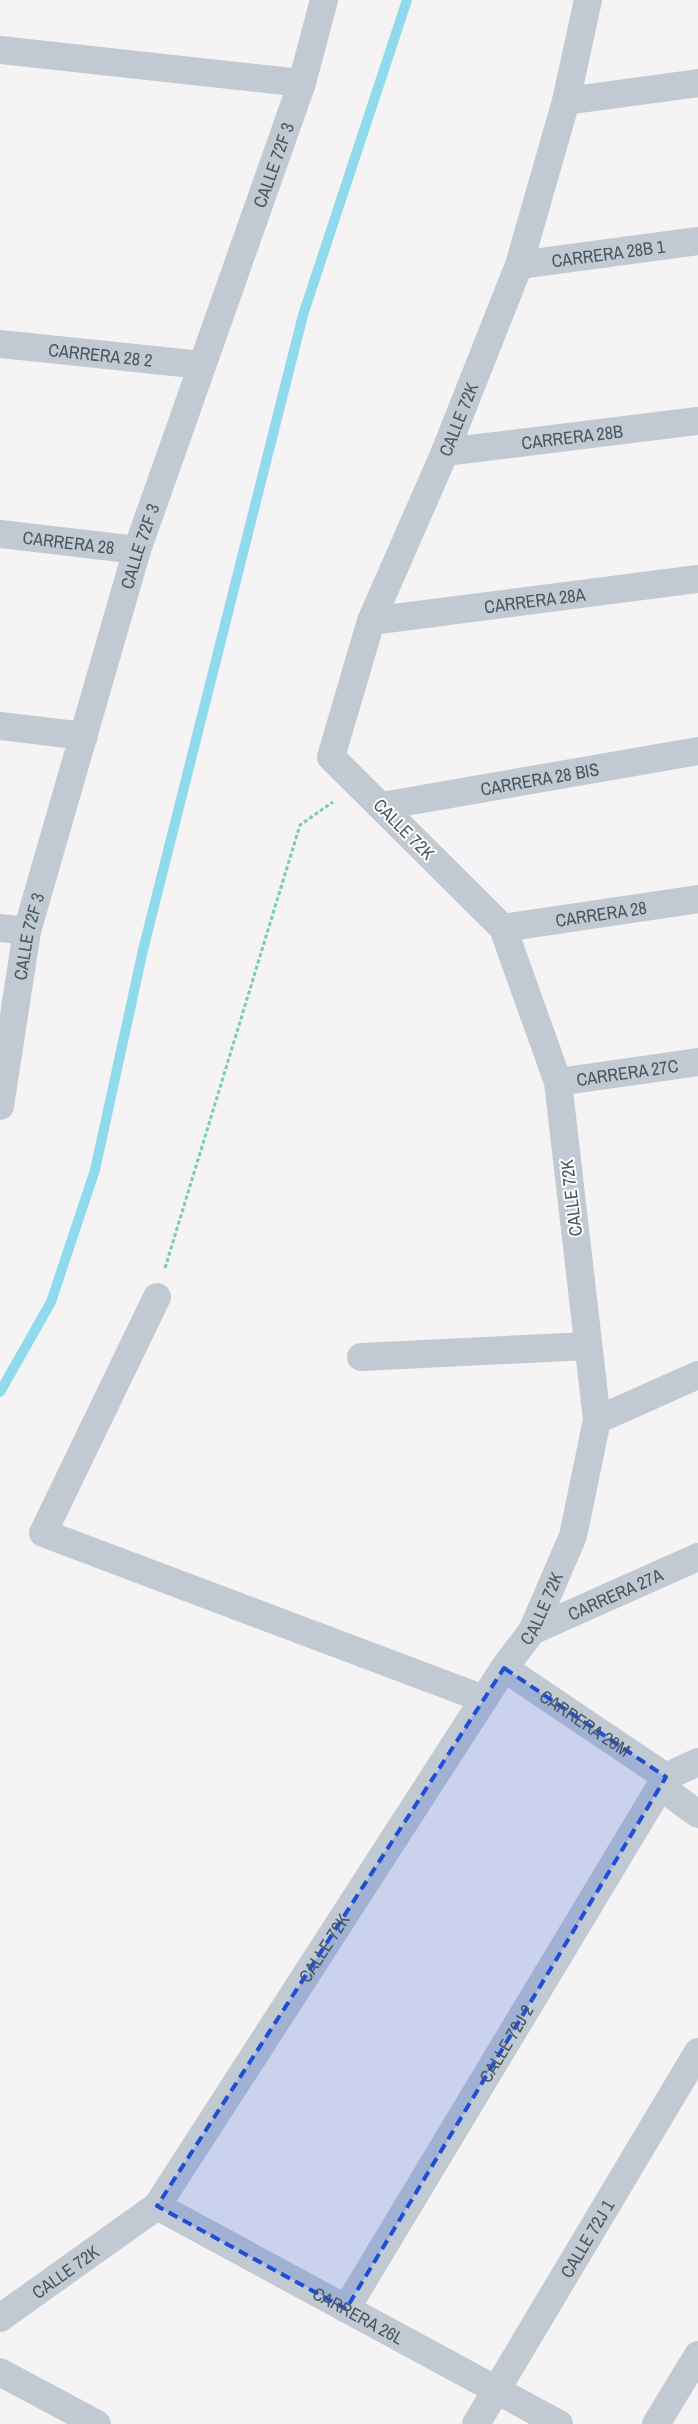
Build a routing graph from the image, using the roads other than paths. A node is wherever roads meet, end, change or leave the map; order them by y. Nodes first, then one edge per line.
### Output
1 (324, 0) edge
2 (588, 0) edge
3 (0, 50) edge
4 (302, 83) junction
5 (698, 84) edge
6 (566, 101) junction
7 (698, 241) edge
8 (519, 265) junction
9 (0, 344) edge
10 (202, 365) junction
11 (698, 421) edge
12 (445, 452) junction
13 (0, 534) edge
14 (137, 550) junction
15 (698, 579) edge
16 (371, 621) junction
17 (0, 726) edge
18 (84, 736) junction
19 (698, 751) edge
20 (382, 806) junction
21 (698, 899) edge
22 (0, 928) edge
23 (503, 928) junction
24 (26, 930) junction
25 (698, 1062) edge
26 (558, 1082) junction
27 (0, 1106) edge
28 (156, 1297) road end
29 (588, 1346) junction
30 (361, 1357) dead end
31 (698, 1375) edge
32 (597, 1420) junction
33 (698, 1557) edge
34 (532, 1631) junction
35 (504, 1668) junction
36 (484, 1699) junction
37 (698, 1762) edge
38 (664, 1782) junction
39 (698, 1814) edge
40 (698, 2052) edge
41 (157, 2206) junction
42 (346, 2309) junction
43 (0, 2318) edge
44 (698, 2355) edge
45 (0, 2372) edge
46 (495, 2389) junction
47 (96, 2424) edge
48 (476, 2424) edge
49 (559, 2424) edge
50 (656, 2424) edge

1 - 4 street, CALLE 72F 3
2 - 6 street, CALLE 72K
3 - 4 street
4 - 10 street, CALLE 72F 3
5 - 6 street
6 - 8 street, CALLE 72K
7 - 8 street, CARRERA 28B 1
8 - 12 street, CALLE 72K
9 - 10 street, CARRERA 28 2
10 - 14 street, CALLE 72F 3
11 - 12 street, CARRERA 28B
12 - 16 street, CALLE 72K
13 - 14 street, CARRERA 28
14 - 18 street, CALLE 72F 3
15 - 16 street, CARRERA 28A
16 - 20 street, CALLE 72K
17 - 18 street
18 - 24 street, CALLE 72F 3
19 - 20 street, CARRERA 28 BIS
20 - 23 street, CALLE 72K
21 - 23 street, CARRERA 28
22 - 24 street
23 - 26 street, CALLE 72K
24 - 27 street, CALLE 72F 3
25 - 26 street, CARRERA 27C
26 - 29 street, CALLE 72K
28 - 36 street
29 - 30 street
29 - 32 street, CALLE 72K
31 - 32 street
32 - 34 street, CALLE 72K
33 - 34 street, CARRERA 27A
34 - 35 street, CALLE 72K
35 - 36 street, CALLE 72K
35 - 38 street, CARRERA 26M
36 - 41 street, CALLE 72K
37 - 38 street
38 - 39 street, CARRERA 26M
38 - 42 street, CALLE 72J 2
40 - 46 street, CALLE 72J 1
41 - 42 street, CARRERA 26L
41 - 43 street, CALLE 72K
42 - 46 street, CARRERA 26L
44 - 50 street
45 - 47 street
46 - 48 street, CALLE 72J 1
46 - 49 street, CARRERA 26L

